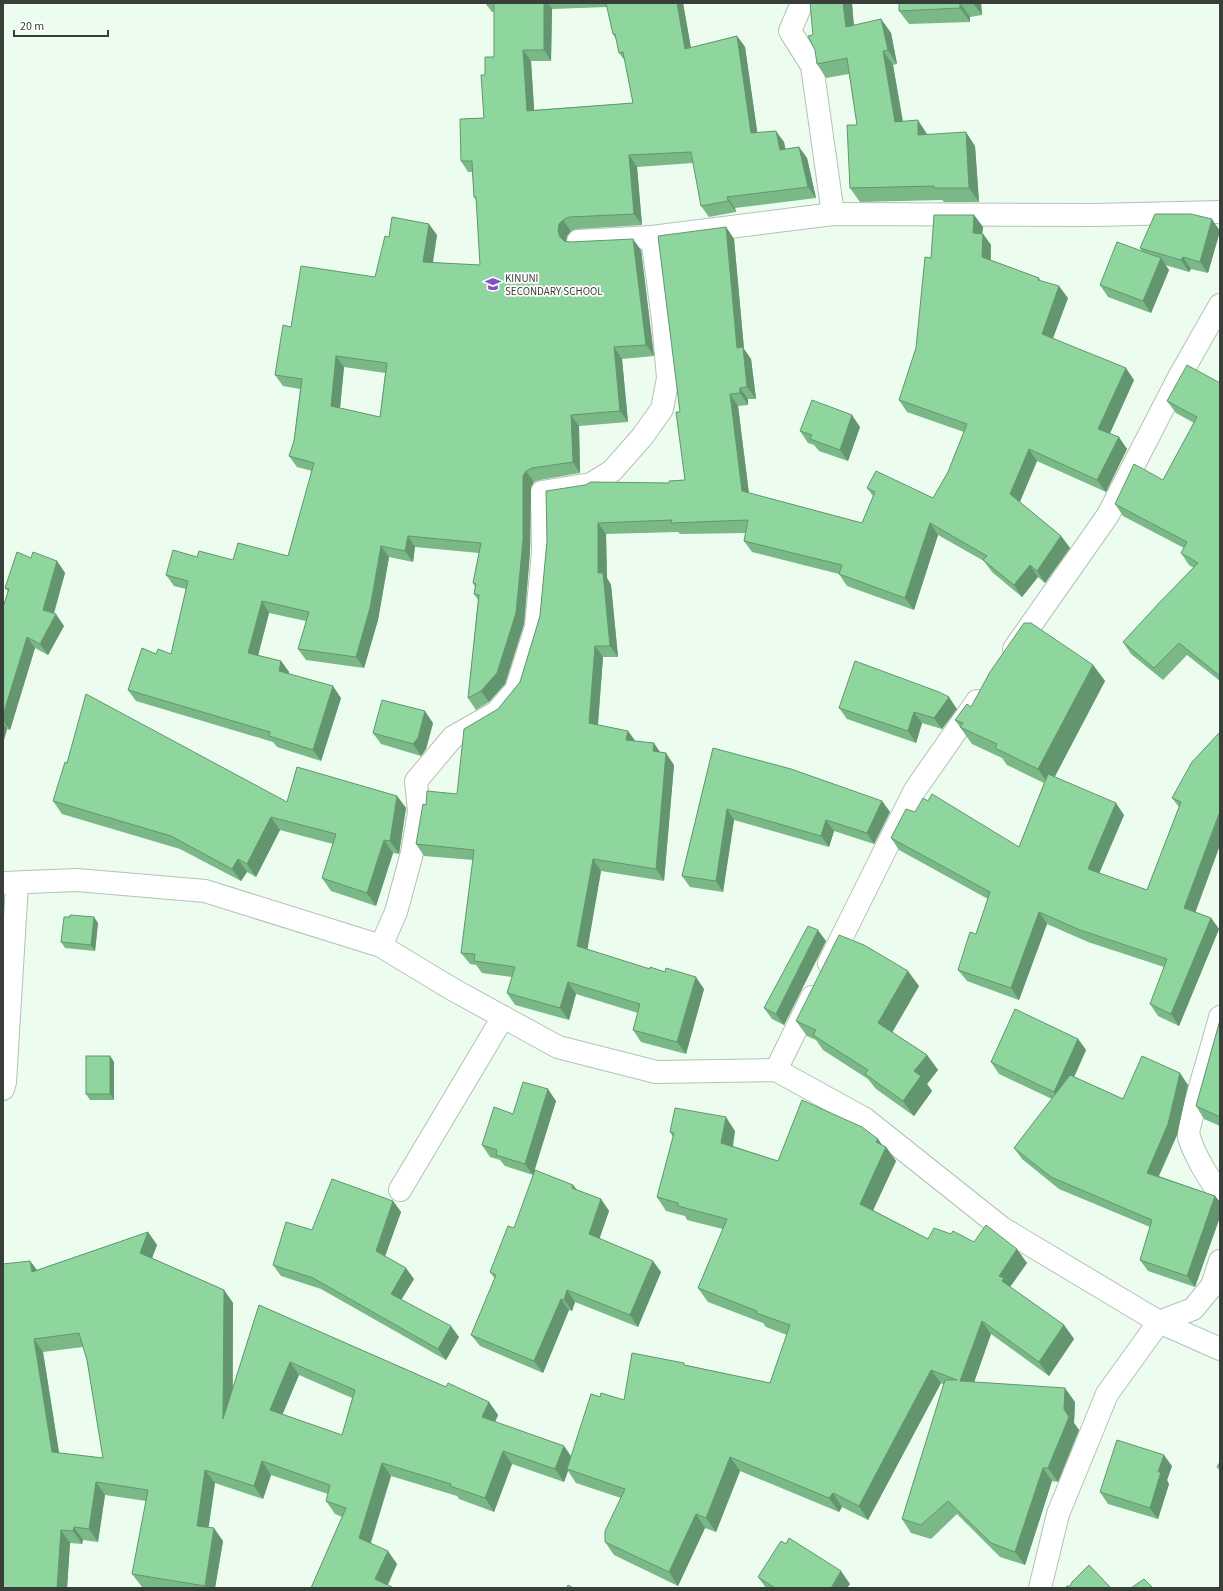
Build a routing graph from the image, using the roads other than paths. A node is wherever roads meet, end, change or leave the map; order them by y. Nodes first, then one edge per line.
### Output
1 (802, 3) edge
2 (1220, 212) edge
3 (833, 214) junction
4 (652, 237) junction
5 (578, 241) edge
6 (1220, 305) edge
7 (1005, 662) edge
8 (987, 688) edge
9 (10, 883) edge
10 (381, 946) junction
11 (503, 1017) junction
12 (1220, 1017) edge
13 (776, 1070) junction
14 (3, 1089) edge
15 (400, 1190) dead end
16 (1220, 1193) edge
17 (1220, 1261) edge
18 (1159, 1322) junction
19 (1220, 1349) edge
20 (1040, 1588) edge

1 - 3 street
2 - 3 street
3 - 4 street
4 - 5 street
4 - 10 street
6 - 7 street
8 - 13 street
9 - 10 street
9 - 14 street
10 - 11 street
11 - 13 street
11 - 15 street
12 - 16 street
13 - 18 street
17 - 18 street
18 - 19 street
18 - 20 street

